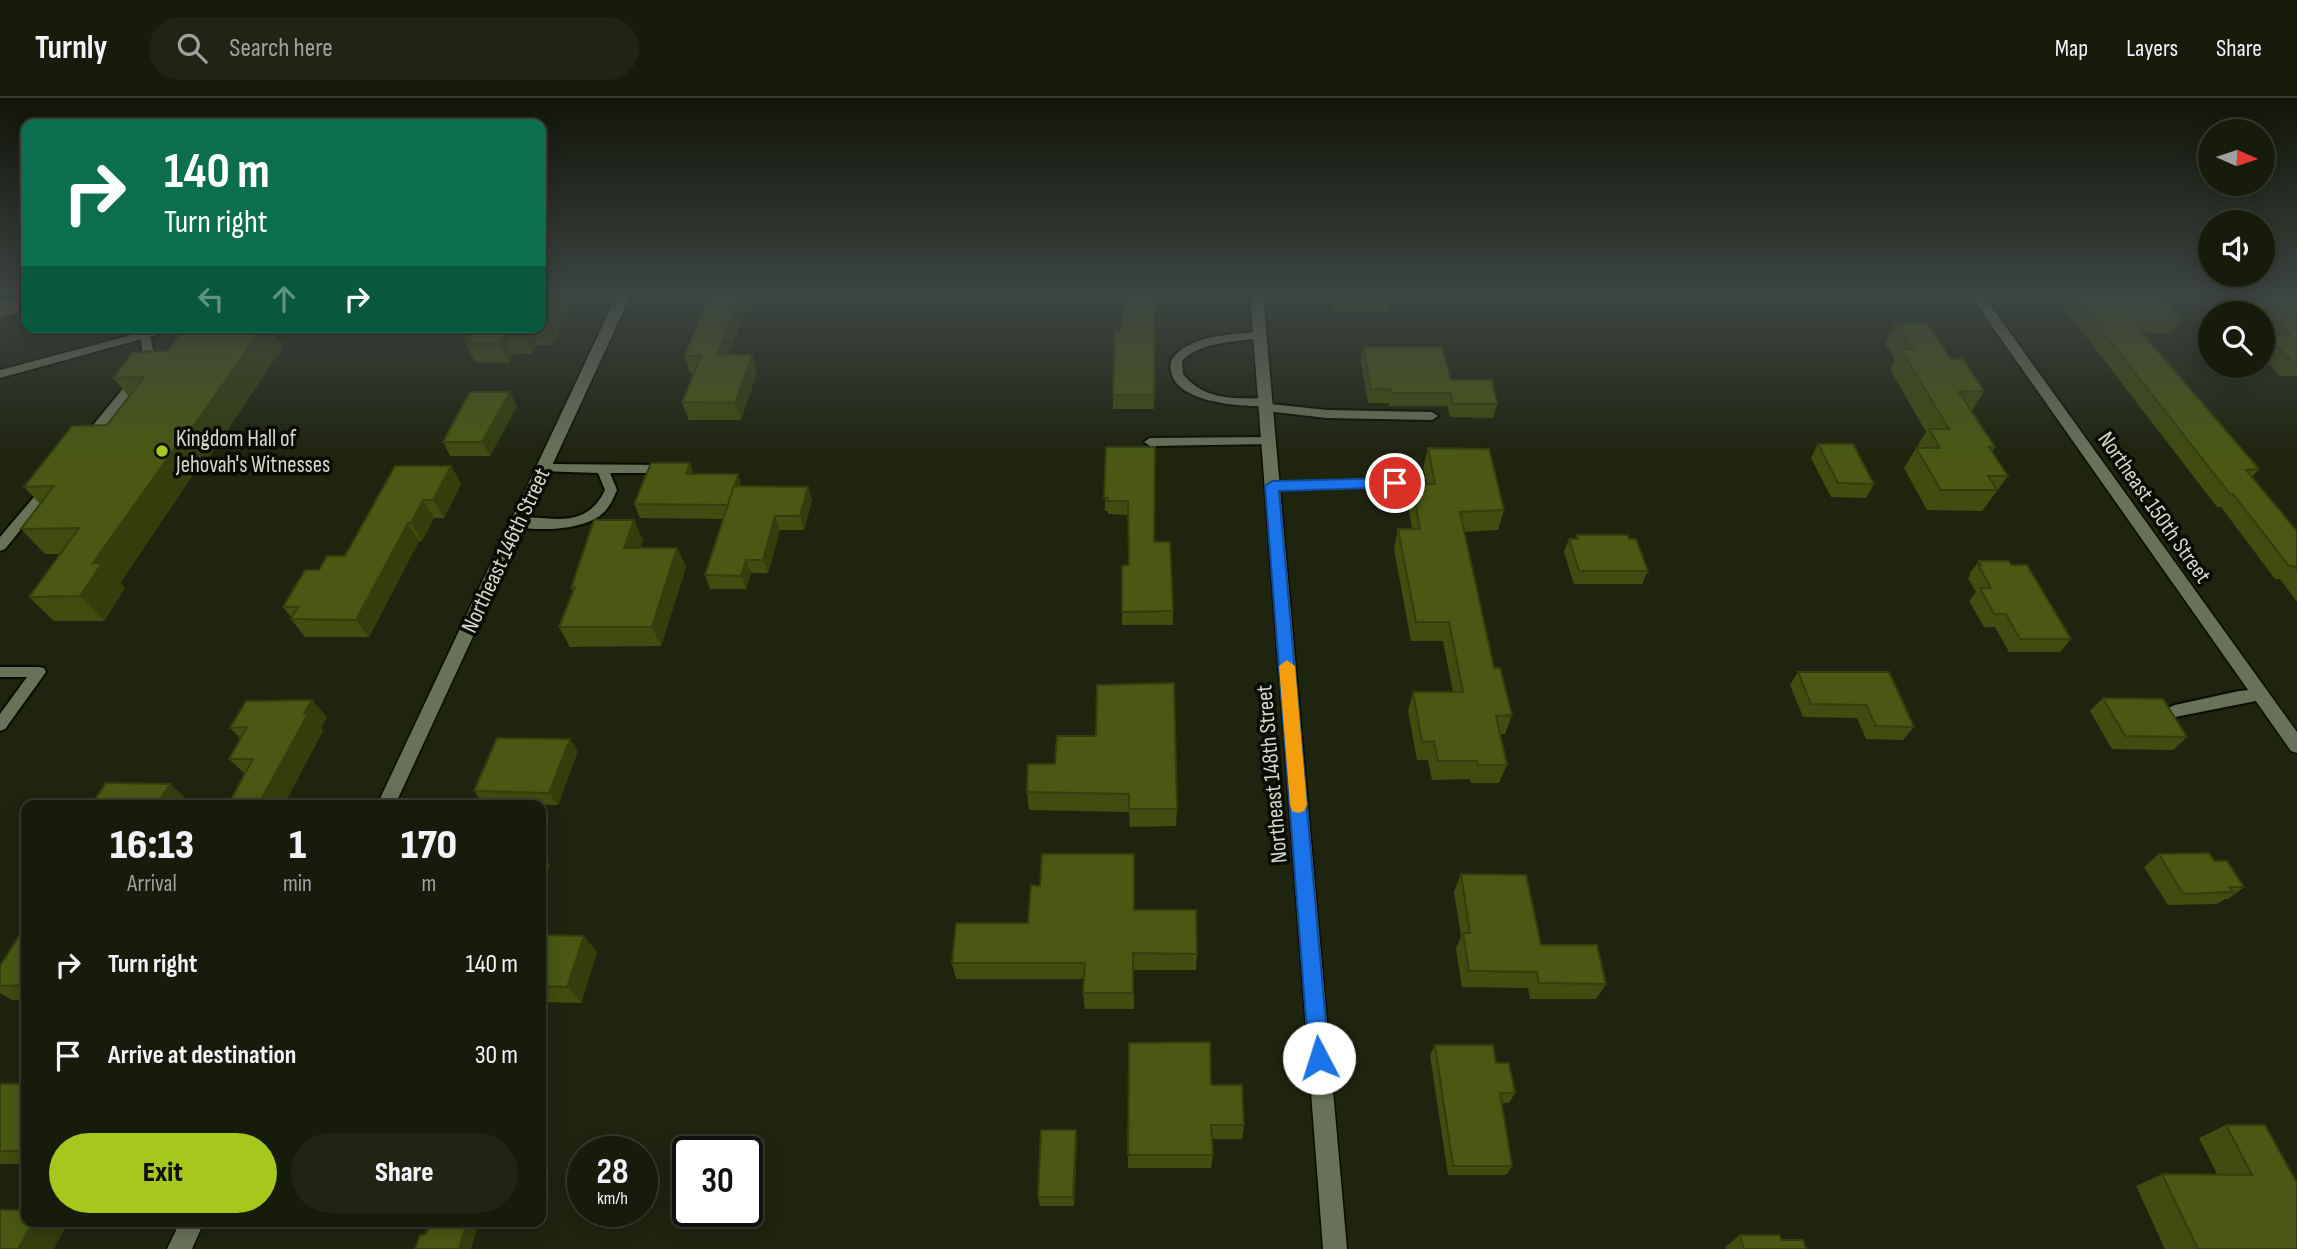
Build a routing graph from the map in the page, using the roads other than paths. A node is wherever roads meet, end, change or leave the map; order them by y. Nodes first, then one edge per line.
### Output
1 (96, 349) edge
2 (147, 349) edge
3 (599, 349) edge
4 (1192, 349) edge
5 (1260, 349) edge
6 (2014, 349) edge
7 (0, 374) edge
8 (1265, 405) junction
9 (1432, 416) dead end
10 (1268, 441) junction
11 (1150, 442) dead end
12 (79, 450) edge
13 (544, 468) junction
14 (601, 468) junction
15 (681, 469) edge
16 (53, 482) edge
17 (1395, 483) dead end
18 (1272, 486) junction
19 (518, 523) junction
20 (0, 547) edge
21 (0, 671) edge
22 (2261, 695) junction
23 (2175, 711) dead end
24 (0, 726) edge
25 (2297, 746) edge
26 (388, 800) edge
27 (190, 1227) edge
28 (179, 1249) edge
29 (1335, 1249) edge

1 - 7 street
2 - 12 lane
3 - 13 street, Northeast 146th Street
4 - 8 lane
5 - 8 street, Northeast 148th Street
6 - 22 street, Northeast 150th Street
8 - 9 lane
8 - 10 street, Northeast 148th Street
10 - 11 lane
10 - 18 street, Northeast 148th Street
13 - 14 lane
13 - 19 street, Northeast 146th Street
14 - 15 lane
14 - 19 lane
16 - 20 lane
17 - 18 lane
18 - 29 street, Northeast 148th Street
19 - 26 street, Northeast 146th Street
21 - 24 lane
22 - 23 lane
22 - 25 street, Northeast 150th Street
27 - 28 street

